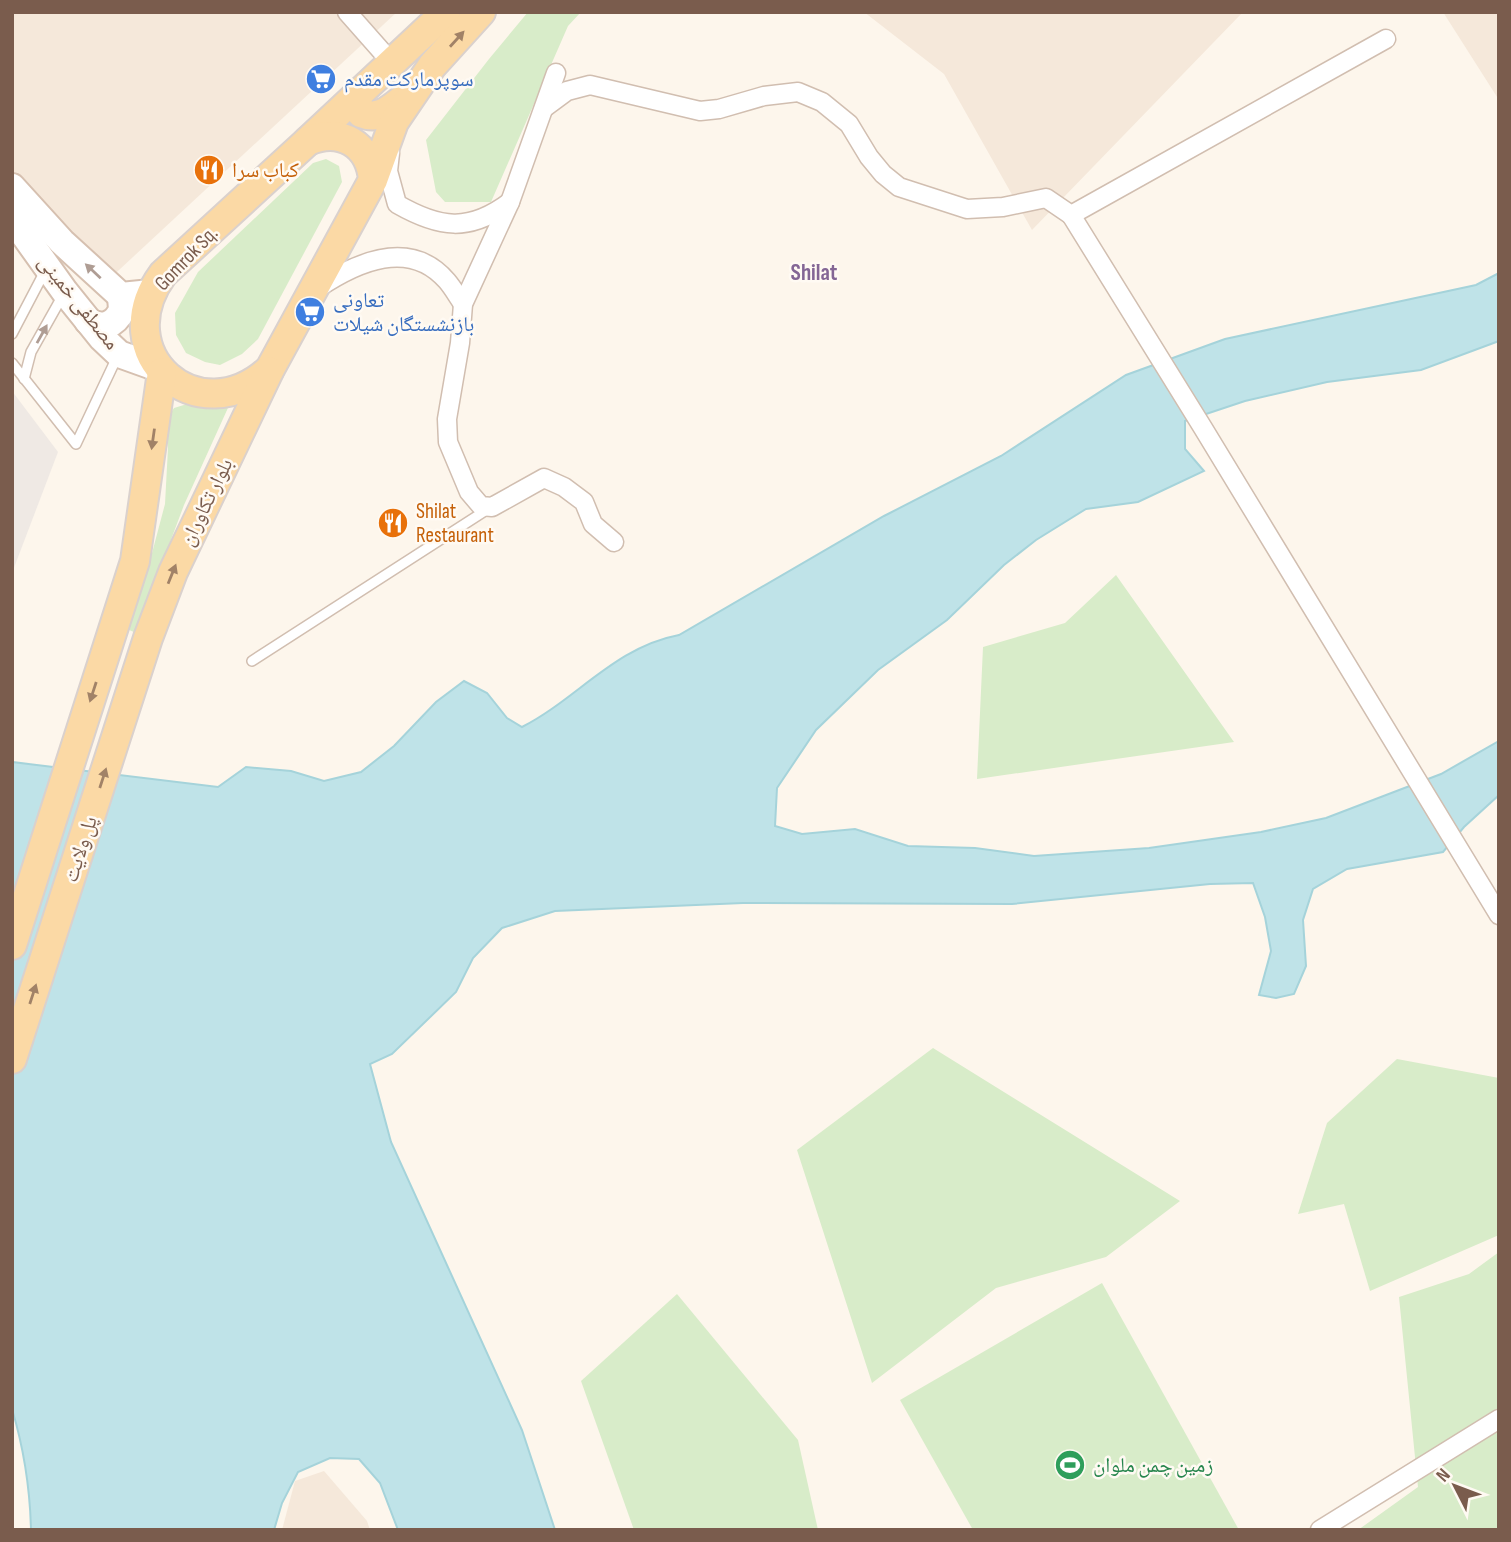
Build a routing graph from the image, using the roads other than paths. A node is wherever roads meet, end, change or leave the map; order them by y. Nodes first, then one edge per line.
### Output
1 (347, 12) edge
2 (446, 12) edge
3 (481, 12) edge
4 (1386, 39) dead end
5 (392, 62) junction
6 (556, 73) dead end
7 (411, 94) junction
8 (358, 96) junction
9 (544, 108) junction
10 (394, 121) junction
11 (308, 142) junction
12 (373, 180) junction
13 (12, 187) edge
14 (510, 202) junction
15 (1071, 215) junction
16 (12, 218) edge
17 (47, 267) junction
18 (312, 291) junction
19 (65, 292) junction
20 (151, 293) junction
21 (121, 296) junction
22 (463, 304) junction
23 (88, 321) junction
24 (12, 334) edge
25 (119, 354) junction
26 (12, 363) edge
27 (270, 369) junction
28 (160, 370) junction
29 (24, 379) junction
30 (492, 507) junction
31 (614, 542) dead end
32 (148, 638) joint
33 (252, 661) dead end
34 (1499, 915) edge
35 (12, 945) edge
36 (12, 1059) edge
37 (1499, 1419) edge
38 (1320, 1530) edge

1 - 5 street
2 - 5 main road, Gomrok Sq.
7 -> 3 main road
4 - 15 street
5 - 8 main road, Gomrok Sq.
6 - 9 street
7 - 8 main road
7 - 10 main road
8 - 11 main road, Gomrok Sq.
9 - 14 street
9 - 15 street
10 - 12 main road
10 - 14 street
11 - 12 main road
11 - 20 main road, Gomrok Sq.
12 - 18 main road
21 -> 13 main road
14 - 22 street
15 - 34 street
16 - 17 main road, مصطفی خمینی
17 - 19 main road, مصطفی خمینی
17 - 24 lane
18 - 22 street
18 - 27 main road
19 - 23 main road, مصطفی خمینی
29 -> 19 lane
20 - 21 main road
20 - 28 main road, Gomrok Sq.
21 - 23 main road
22 - 30 street
23 - 25 main road, مصطفی خمینی
25 - 28 main road, مصطفی خمینی
25 - 29 lane
26 - 29 lane
27 - 28 main road
32 -> 27 main road, بلوار تکاوران
28 -> 35 main road, پل ولایت
30 - 31 street
30 - 33 lane
36 -> 32 main road, پل ولایت
37 - 38 street

